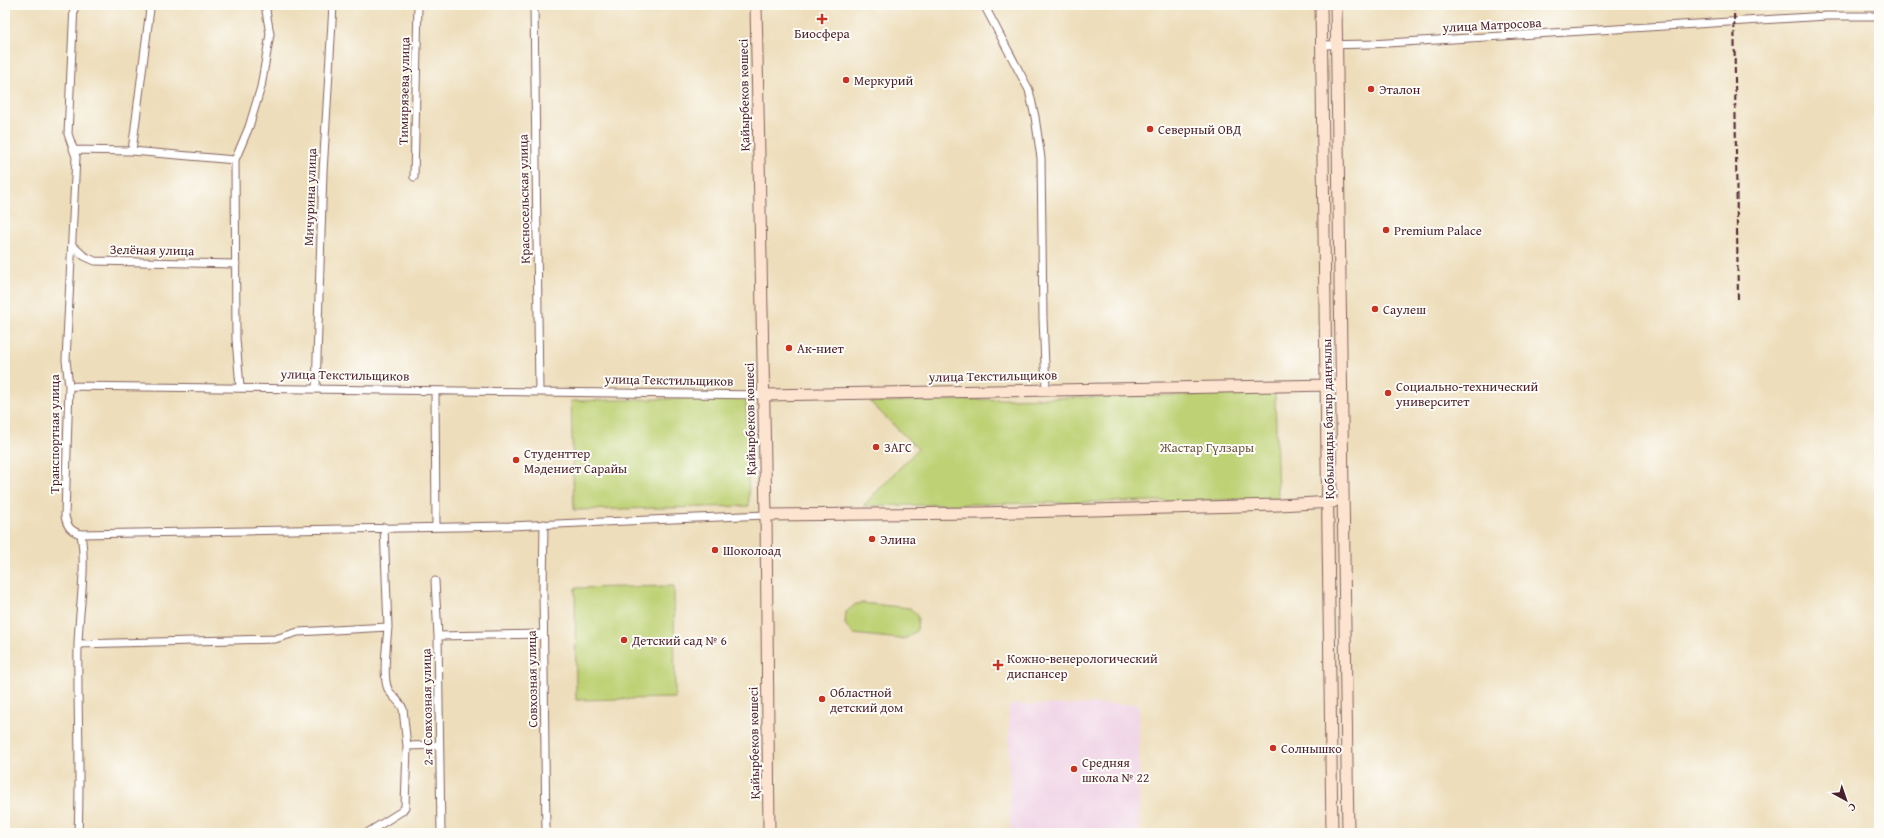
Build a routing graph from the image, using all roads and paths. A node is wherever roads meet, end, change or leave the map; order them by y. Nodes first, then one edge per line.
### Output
1 (74, 5) edge
2 (268, 5) edge
3 (333, 5) edge
4 (418, 5) edge
5 (534, 5) edge
6 (756, 5) edge
7 (984, 5) edge
8 (1321, 5) edge
9 (1336, 5) edge
10 (150, 9) dead end
11 (1879, 16) edge
12 (1322, 45) junction
13 (1336, 45) junction
14 (74, 150) junction
15 (132, 151) junction
16 (235, 160) junction
17 (414, 177) dead end
18 (72, 245) junction
19 (236, 264) junction
20 (1341, 385) junction
21 (69, 386) junction
22 (1326, 386) junction
23 (240, 387) junction
24 (316, 389) junction
25 (1046, 389) junction
26 (435, 391) junction
27 (539, 392) junction
28 (764, 395) junction
29 (1343, 501) junction
30 (1327, 503) junction
31 (766, 515) junction
32 (544, 524) junction
33 (384, 527) junction
34 (436, 527) junction
35 (81, 534) junction
36 (435, 581) dead end
37 (388, 627) junction
38 (543, 634) junction
39 (438, 636) junction
40 (78, 644) junction
41 (439, 745) junction
42 (407, 746) junction
43 (78, 833) edge
44 (367, 833) edge
45 (441, 833) edge
46 (546, 833) edge
47 (769, 833) edge
48 (1332, 833) edge
49 (1348, 833) edge

1 - 14 street, Транспортная улица
2 - 16 street
3 - 24 street, Мичурина улица
4 - 17 street, Тимирязева улица
5 - 27 street, Красносельская улица
6 - 28 street, Қайырбеков көшесі
7 - 25 street
8 - 12 street, Қобыланды батыр даңғылы
9 - 13 street, Қобыланды батыр даңғылы
10 - 15 street
11 - 13 street, улица Матросова
12 - 13 street, улица Матросова
12 - 22 street, Қобыланды батыр даңғылы
13 - 20 street, Қобыланды батыр даңғылы
14 - 15 street
14 - 18 street, Транспортная улица
15 - 16 street
16 - 19 street
18 - 19 street, Зелёная улица
18 - 21 street, Транспортная улица
19 - 23 street
20 - 22 street, улица Текстильщиков
20 - 29 street, Қобыланды батыр даңғылы
21 - 23 street, улица Текстильщиков
21 - 35 street, Транспортная улица
22 - 25 street, улица Текстильщиков
22 - 30 street, Қобыланды батыр даңғылы
23 - 24 street, улица Текстильщиков
24 - 26 street, улица Текстильщиков
25 - 28 street, улица Текстильщиков
26 - 27 street, улица Текстильщиков
26 - 34 street
27 - 28 street, улица Текстильщиков
28 - 31 street, Қайырбеков көшесі
29 - 30 street
29 - 49 street, Қобыланды батыр даңғылы
30 - 31 street
30 - 48 street, Қобыланды батыр даңғылы
31 - 32 street
31 - 47 street, Қайырбеков көшесі
32 - 34 street
32 - 38 street, Совхозная улица
33 - 34 street
33 - 35 street
33 - 37 street
35 - 40 street
36 - 39 street, 2-я Совхозная улица
37 - 40 street
37 - 42 street
38 - 39 street
38 - 46 street, Совхозная улица
39 - 41 street, 2-я Совхозная улица
40 - 43 street
41 - 42 street
41 - 45 street, 2-я Совхозная улица
42 - 44 street

